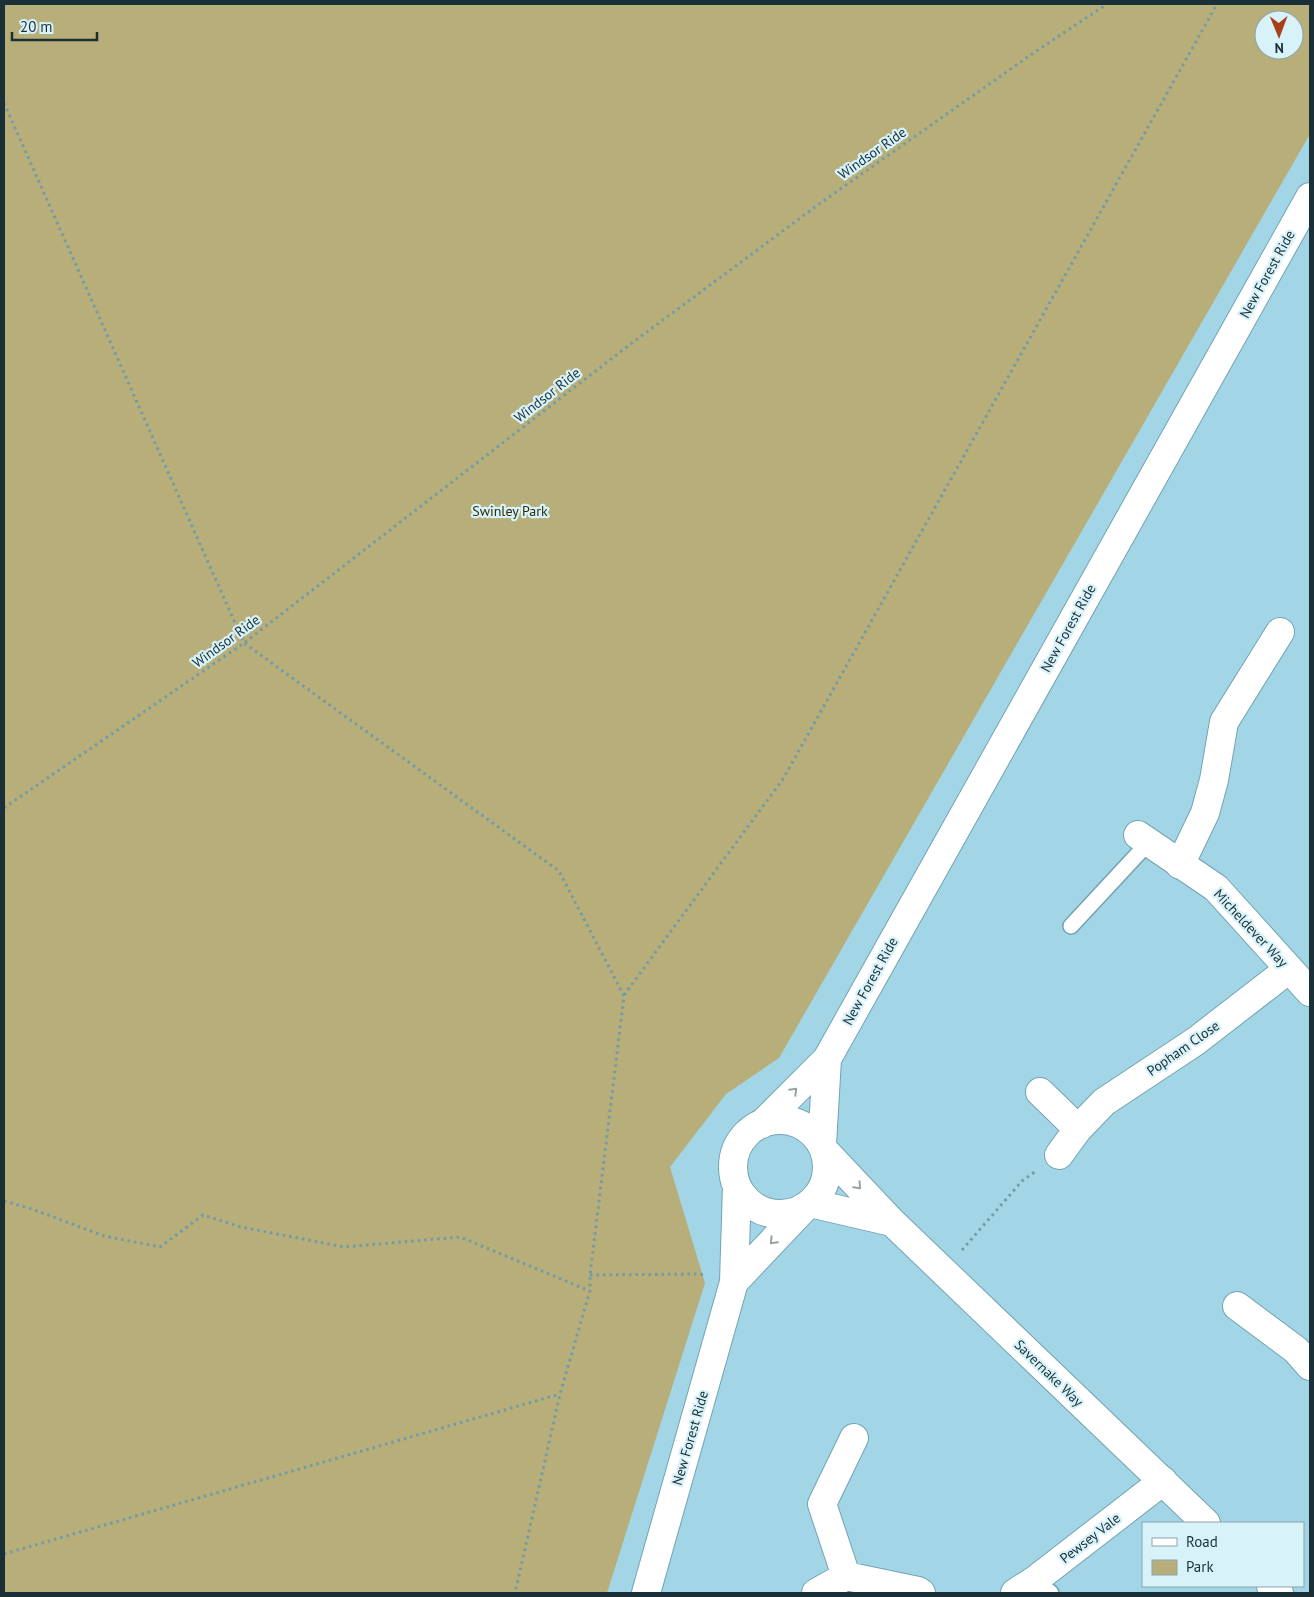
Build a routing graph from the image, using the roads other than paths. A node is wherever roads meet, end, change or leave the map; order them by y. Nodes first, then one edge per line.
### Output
1 (1310, 196) edge
2 (1280, 632) dead end
3 (1144, 839) joint
4 (1180, 865) junction
5 (1071, 926) dead end
6 (1289, 969) junction
7 (1310, 992) edge
8 (827, 1059) junction
9 (1040, 1092) dead end
10 (762, 1124) junction
11 (1078, 1128) junction
12 (823, 1148) junction
13 (1059, 1155) road end
14 (737, 1186) junction
15 (808, 1205) junction
16 (892, 1222) junction
17 (734, 1282) junction
18 (1237, 1306) dead end
19 (1310, 1366) edge
20 (854, 1438) dead end
21 (1163, 1481) junction
22 (1205, 1522) edge
23 (846, 1576) junction
24 (1034, 1589) edge
25 (646, 1593) edge
26 (816, 1593) edge
27 (921, 1593) edge

1 - 8 street, New Forest Ride
2 - 4 street
3 - 4 street, Micheldever Way
3 - 5 lane
4 - 6 street, Micheldever Way
6 - 7 street, Micheldever Way
6 - 11 street, Popham Close
10 -> 8 street, New Forest Ride
8 - 12 street, New Forest Ride
9 - 11 street
10 - 12 street
10 - 14 street, New Forest Ride
11 - 13 street, Popham Close
12 - 15 street, New Forest Ride
12 -> 16 street, Savernake Way
14 - 15 street
14 - 17 street, New Forest Ride
15 - 16 street
15 -> 17 street, New Forest Ride
16 - 21 street, Savernake Way
17 - 25 street, New Forest Ride
18 - 19 street
20 - 23 street
21 - 22 street, Savernake Way
21 - 24 street, Pewsey Vale
23 - 26 street
23 - 27 street

